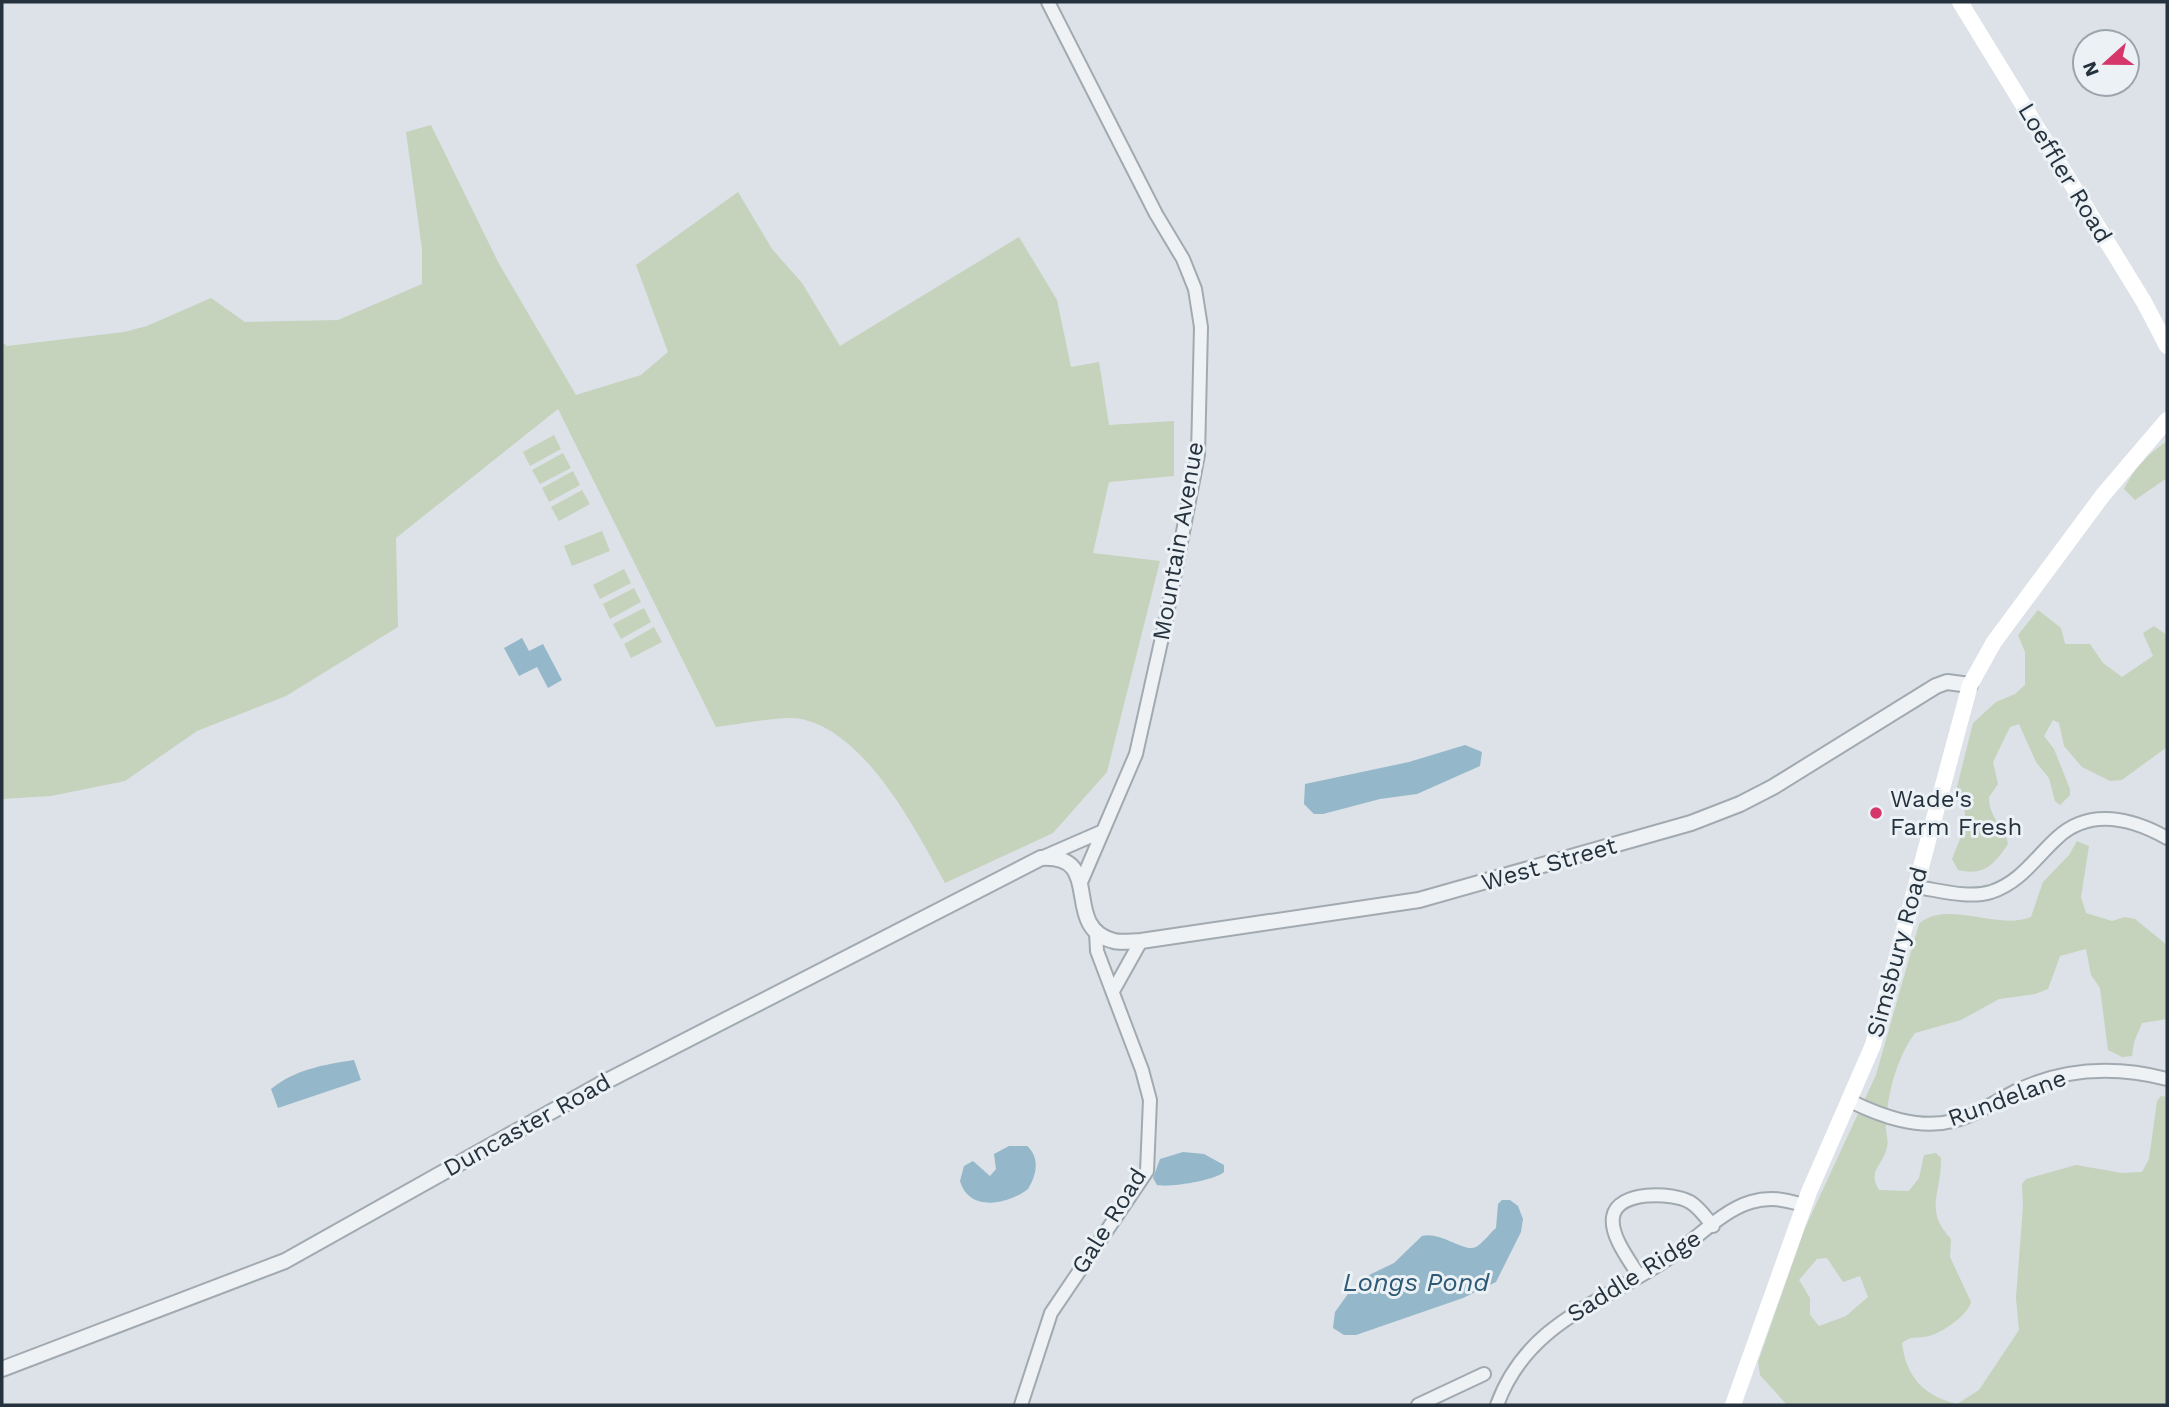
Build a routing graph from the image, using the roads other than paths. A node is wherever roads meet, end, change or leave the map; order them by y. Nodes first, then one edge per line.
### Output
1 (1048, 2) edge
2 (1960, 2) edge
3 (2167, 346) edge
4 (2167, 420) edge
5 (1970, 685) junction
6 (1103, 831) junction
7 (2167, 838) edge
8 (1041, 858) junction
9 (1082, 880) junction
10 (1916, 887) junction
11 (1096, 932) junction
12 (1141, 941) junction
13 (1113, 991) junction
14 (2167, 1079) edge
15 (1850, 1101) junction
16 (1804, 1205) junction
17 (1713, 1226) junction
18 (1639, 1276) junction
19 (2, 1369) edge
20 (1484, 1374) dead end
21 (1021, 1405) edge
22 (1418, 1405) edge
23 (1497, 1405) edge
24 (1733, 1405) edge

1 - 6 street, Mountain Avenue
2 - 3 main road, Loeffler Road
4 - 5 main road, Simsbury Road
5 - 10 main road, Simsbury Road
5 - 12 street, West Street
6 - 8 street, Duncaster Road
6 - 9 street, Mountain Avenue
7 - 10 street
8 - 9 street
8 - 19 street, Duncaster Road
9 - 11 street, Mountain Avenue
10 - 15 main road, Simsbury Road
11 - 12 street, West Street
11 - 13 street, Gale Road
12 - 13 street
13 - 21 street, Gale Road
14 - 15 street, Rundelane
15 - 16 main road, Simsbury Road
16 - 17 street, Saddle Ridge
16 - 24 main road, Simsbury Road
17 - 18 street, Saddle Ridge
17 - 18 street
18 - 23 street, Saddle Ridge
20 - 22 street

